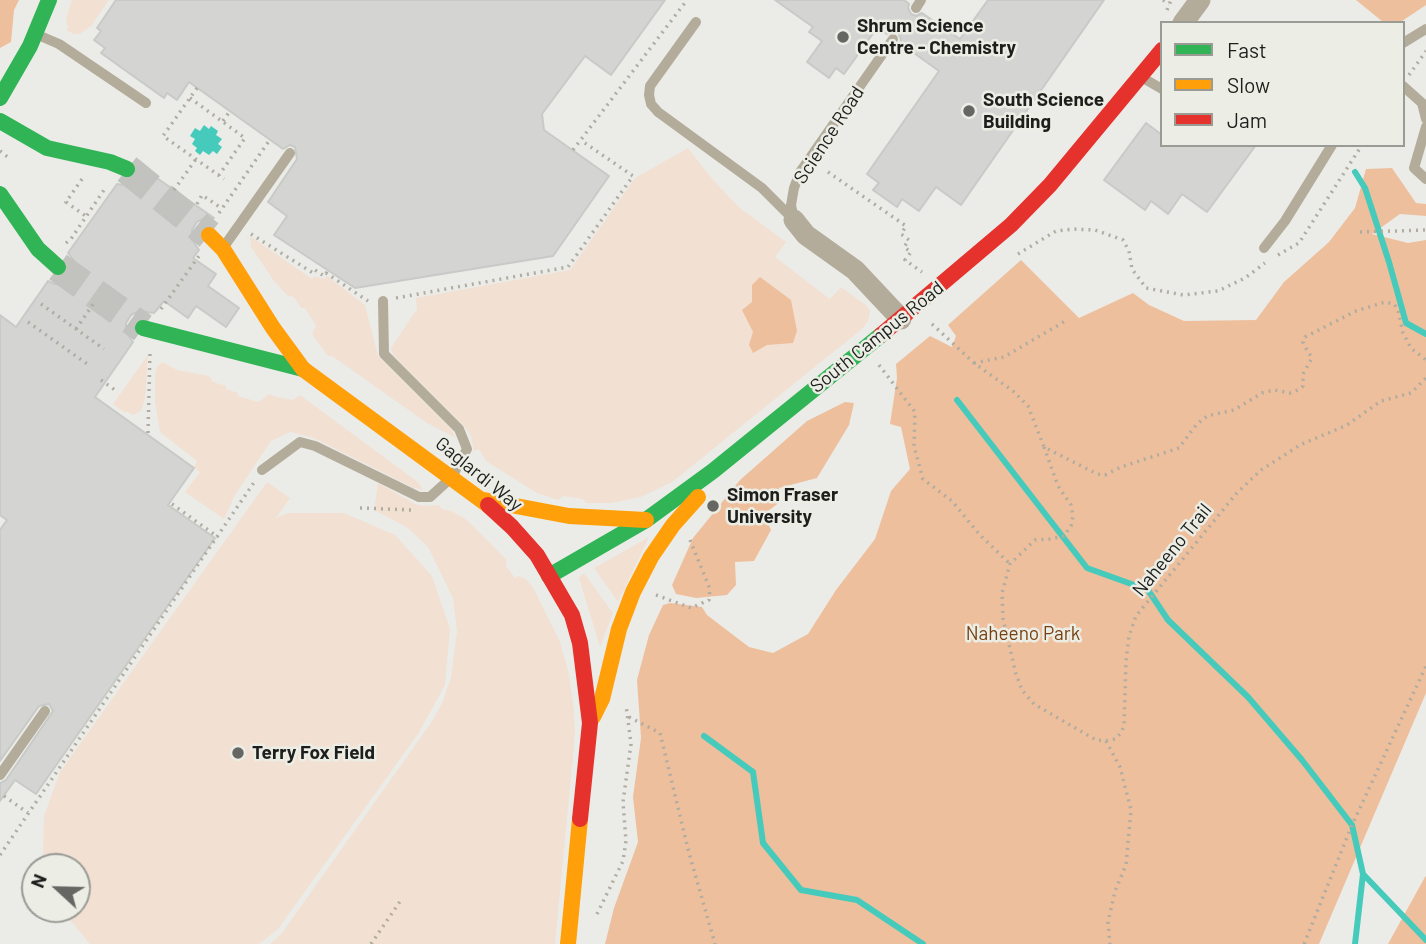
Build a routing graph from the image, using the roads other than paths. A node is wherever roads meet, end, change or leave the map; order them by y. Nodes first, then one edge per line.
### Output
1 (49, 0) edge
2 (1200, 0) edge
3 (1184, 21) edge
4 (696, 22) dead end
5 (1426, 29) edge
6 (35, 34) junction
7 (893, 39) dead end
8 (1405, 42) edge
9 (1160, 52) edge
10 (1141, 76) junction
11 (1405, 87) edge
12 (1160, 88) edge
13 (0, 98) edge
14 (146, 103) dead end
15 (1426, 119) edge
16 (0, 121) edge
17 (1426, 127) edge
18 (1331, 147) edge
19 (290, 153) dead end
20 (127, 169) tunnel mouth
21 (1426, 179) edge
22 (0, 194) edge
23 (794, 220) junction
24 (209, 235) tunnel mouth
25 (1264, 248) dead end
26 (223, 249) junction
27 (58, 267) tunnel mouth
28 (383, 301) road end
29 (901, 319) junction
30 (143, 328) tunnel mouth
31 (303, 369) junction
32 (262, 470) road end
33 (713, 471) junction
34 (452, 477) junction
35 (482, 500) junction
36 (646, 520) junction
37 (549, 576) junction
38 (45, 711) dead end
39 (590, 723) junction
40 (0, 775) edge
41 (568, 944) edge

1 - 6 street
2 - 3 street
4 - 23 lane
5 - 8 lane
6 - 13 street
6 - 14 lane
7 - 23 lane, Science Road
9 - 10 street, South Campus Road
10 - 12 lane
10 - 29 street, South Campus Road
11 - 15 lane
16 - 20 street
17 - 21 lane
18 - 25 lane
19 - 26 lane
22 - 27 street
23 - 29 street
24 - 26 street, Gaglardi Way
26 - 31 street, Gaglardi Way
28 - 34 lane
29 - 33 street, South Campus Road
30 - 31 street, Gaglardi Way
31 - 34 street, Gaglardi Way
32 - 34 lane
33 - 36 street, South Campus Road
33 - 39 street
34 - 35 street, Gaglardi Way
35 - 36 street
35 - 37 street, Gaglardi Way
36 - 37 street, South Campus Road
37 - 39 street, Gaglardi Way
38 - 40 lane
39 - 41 street, Gaglardi Way

